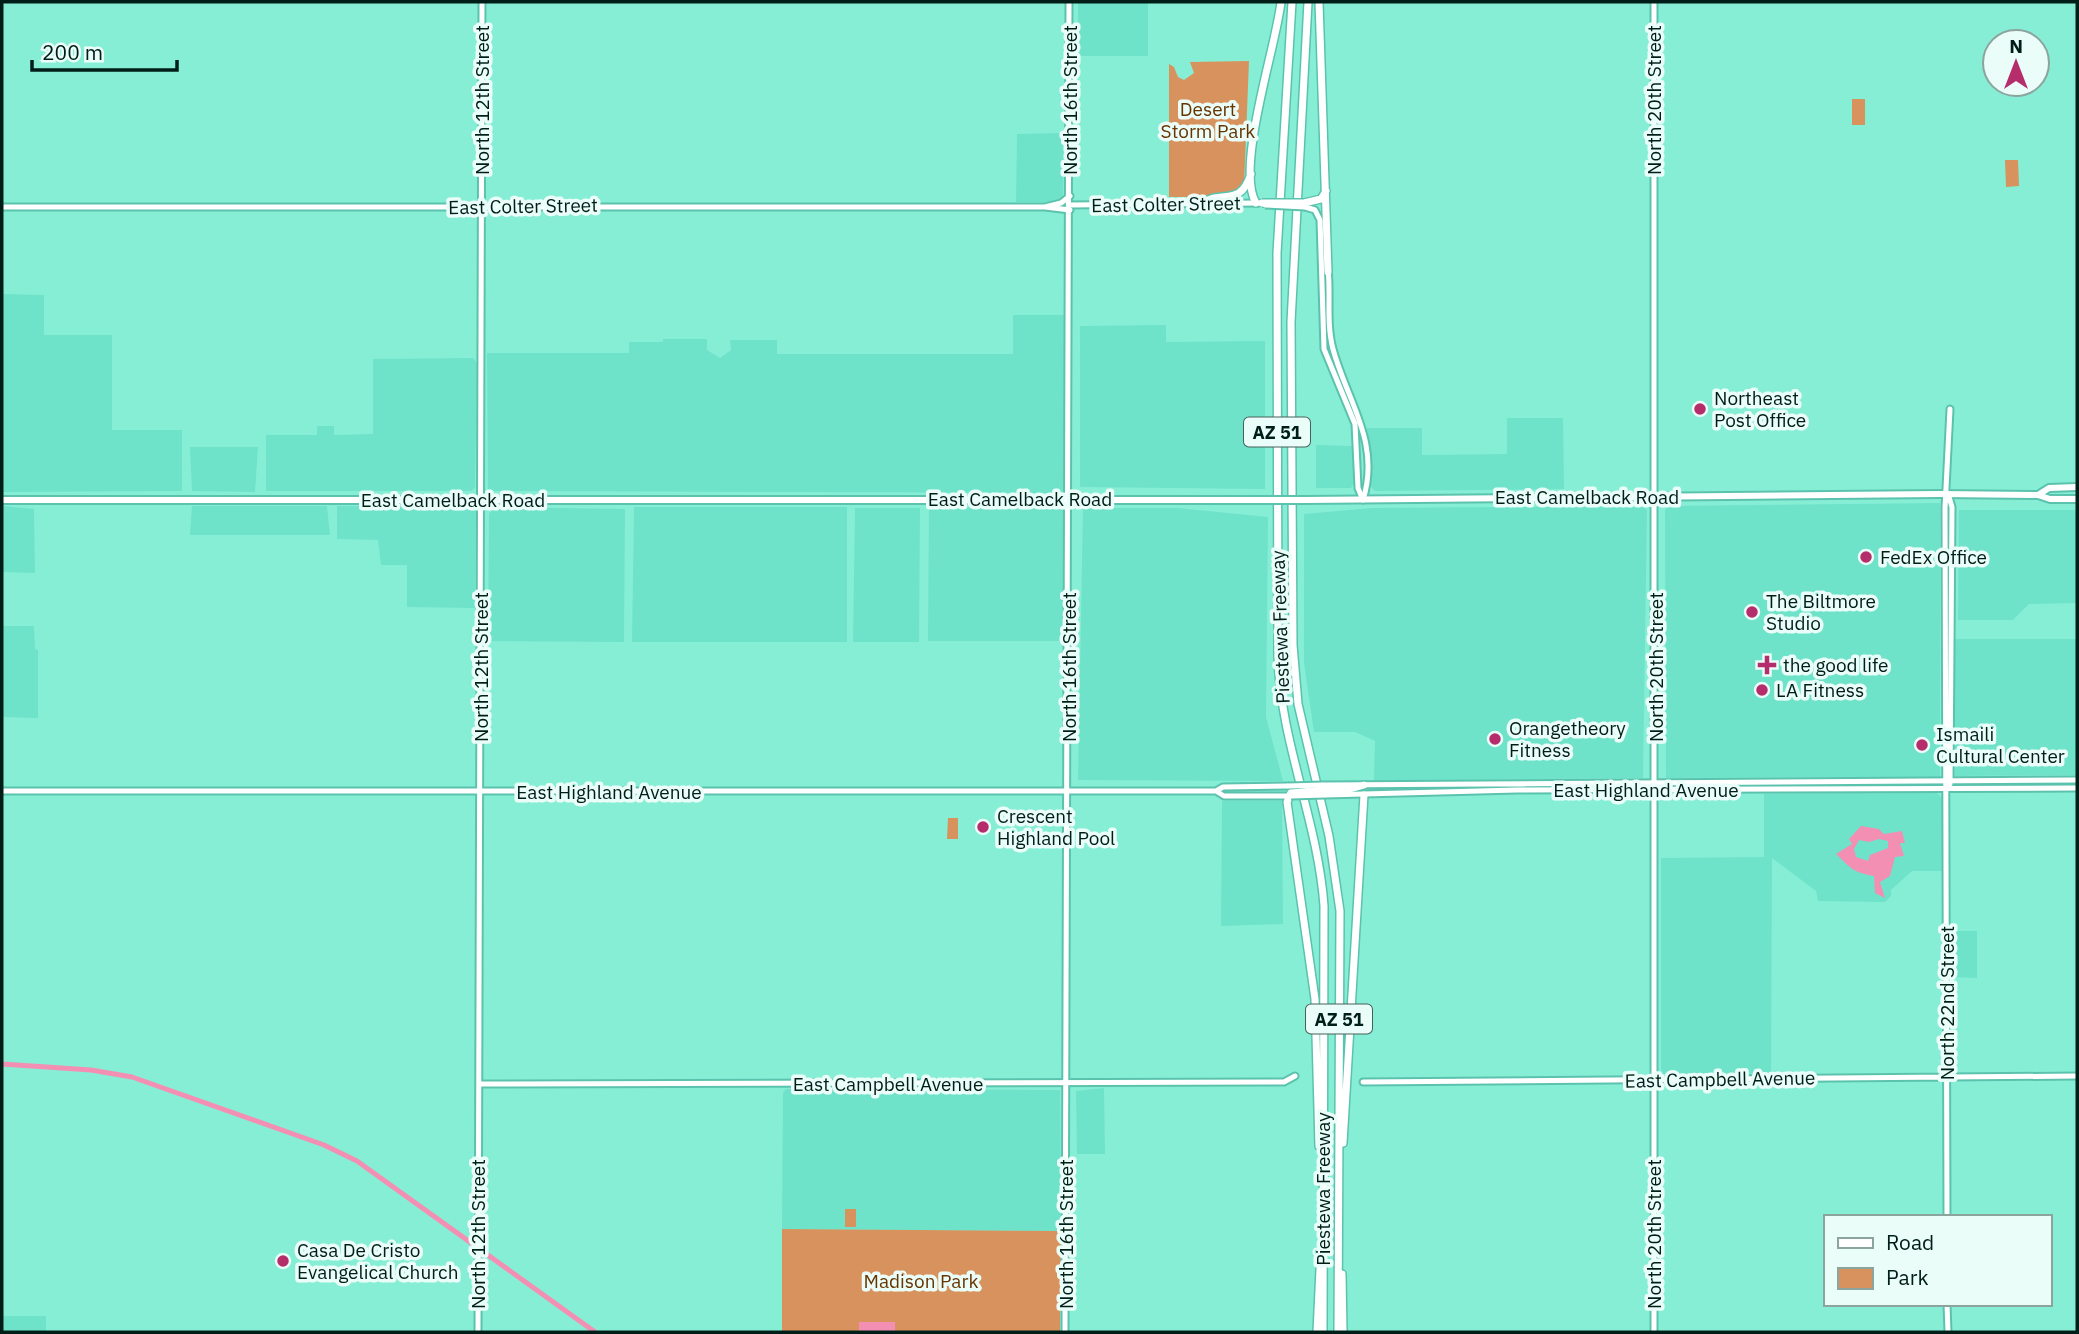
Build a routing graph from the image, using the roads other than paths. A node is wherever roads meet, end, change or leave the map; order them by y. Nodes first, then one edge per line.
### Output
1 (482, 2) edge
2 (1069, 2) edge
3 (1281, 2) edge
4 (1292, 2) edge
5 (1308, 2) edge
6 (1319, 2) edge
7 (1654, 2) edge
8 (1251, 174) junction
9 (1327, 187) junction
10 (1070, 197) junction
11 (1316, 201) junction
12 (1305, 203) junction
13 (1201, 204) junction
14 (1259, 204) junction
15 (482, 206) junction
16 (2, 207) edge
17 (1045, 207) junction
18 (1070, 208) junction
19 (1328, 272) junction
20 (1950, 409) dead end
21 (2077, 487) edge
22 (1948, 494) junction
23 (2038, 495) junction
24 (1655, 497) junction
25 (1070, 499) junction
26 (2077, 499) edge
27 (2, 500) edge
28 (481, 500) junction
29 (1363, 500) junction
30 (2077, 780) edge
31 (1948, 781) junction
32 (1850, 782) junction
33 (1364, 785) junction
34 (1517, 787) junction
35 (1656, 787) junction
36 (2077, 788) edge
37 (1948, 789) junction
38 (1324, 790) junction
39 (1850, 790) junction
40 (480, 791) junction
41 (1068, 791) junction
42 (1216, 791) junction
43 (2, 792) edge
44 (1289, 793) junction
45 (1364, 795) junction
46 (1295, 1076) dead end
47 (2077, 1076) edge
48 (1947, 1077) junction
49 (1654, 1080) junction
50 (1363, 1082) dead end
51 (479, 1084) junction
52 (1067, 1084) junction
53 (1322, 1178) junction
54 (1339, 1179) junction
55 (1947, 1215) edge
56 (1322, 1244) junction
57 (1339, 1245) junction
58 (1947, 1306) edge
59 (478, 1332) edge
60 (1065, 1332) edge
61 (1317, 1332) edge
62 (1323, 1332) edge
63 (1338, 1332) edge
64 (1343, 1332) edge
65 (1654, 1332) edge
66 (1948, 1332) edge

1 - 15 street, North 12th Street
2 - 10 street, North 16th Street
3 - 8 highway
4 - 53 highway, Piestewa Freeway / AZ 51
5 - 54 highway, Piestewa Freeway / AZ 51
6 - 9 highway
7 - 24 street, North 20th Street
8 - 13 highway
8 - 14 highway
9 - 11 highway
9 - 19 highway
10 - 17 street, East Colter Street
10 - 18 street, North 16th Street
11 - 12 highway
11 - 19 street
12 - 14 highway, bridge
12 - 29 street
13 - 14 street, East Colter Street
13 - 18 street, East Colter Street
15 - 16 street, East Colter Street
15 - 17 street, East Colter Street
15 - 28 street, North 12th Street
17 - 18 street, East Colter Street
18 - 25 street, North 16th Street
19 - 29 street
20 - 22 street, North 22nd Street
21 - 23 main road, East Camelback Road
22 - 23 main road, East Camelback Road
22 - 24 main road, East Camelback Road
22 - 31 street, North 22nd Street
23 - 26 main road, East Camelback Road
24 - 29 main road, East Camelback Road
24 - 35 street, North 20th Street
25 - 28 main road, East Camelback Road
25 - 29 main road, East Camelback Road, bridge
25 - 41 street, North 16th Street
27 - 28 main road, East Camelback Road
28 - 40 street, North 12th Street
30 - 31 street, East Highland Avenue
31 - 32 street, East Highland Avenue
31 - 37 street, North 22nd Street
32 - 35 street, East Highland Avenue
32 - 39 street
33 - 34 street, East Highland Avenue
33 - 38 highway
33 - 45 street
34 - 35 street, East Highland Avenue
34 - 45 street, East Highland Avenue
35 - 39 street, East Highland Avenue
35 - 49 street, North 20th Street
36 - 37 street, East Highland Avenue
37 - 39 street, East Highland Avenue
37 - 48 street, North 22nd Street
38 - 44 highway, bridge
38 - 45 street, East Highland Avenue
40 - 41 street, East Highland Avenue
40 - 43 street, East Highland Avenue
40 - 51 street, North 12th Street
41 - 42 street, East Highland Avenue
41 - 52 street, North 16th Street
42 - 44 street, East Highland Avenue
42 - 44 street, East Highland Avenue
44 - 53 highway
45 - 54 highway
46 - 52 street, East Campbell Avenue
47 - 48 street, East Campbell Avenue
48 - 49 street, East Campbell Avenue
48 - 55 street, North 22nd Street
49 - 50 street, East Campbell Avenue
49 - 65 street, North 20th Street
51 - 52 street, East Campbell Avenue
51 - 59 street, North 12th Street
52 - 60 street, North 16th Street
53 - 56 highway, Piestewa Freeway / AZ 51
54 - 57 highway, Piestewa Freeway / AZ 51
56 - 61 highway
56 - 62 highway, Piestewa Freeway / AZ 51
57 - 63 highway, Piestewa Freeway / AZ 51
57 - 64 highway
58 - 66 street

